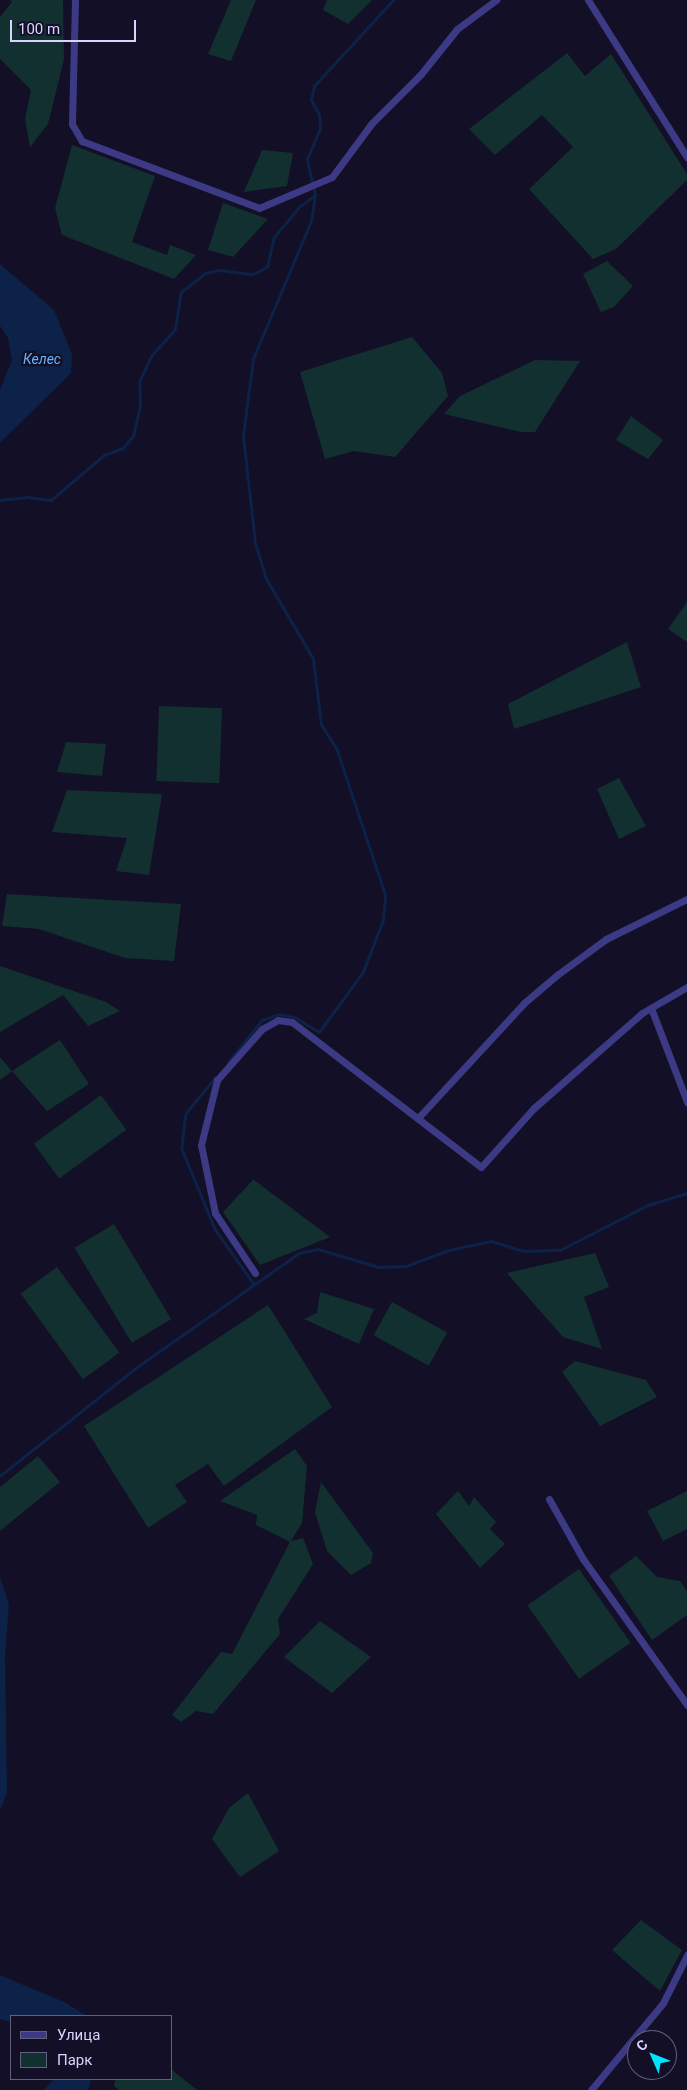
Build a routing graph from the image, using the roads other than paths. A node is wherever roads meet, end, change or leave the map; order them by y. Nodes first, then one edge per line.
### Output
1 (75, 0) edge
2 (496, 0) edge
3 (588, 0) edge
4 (687, 157) edge
5 (687, 898) edge
6 (687, 987) edge
7 (651, 1008) junction
8 (687, 1102) edge
9 (418, 1118) junction
10 (255, 1273) dead end
11 (549, 1498) dead end
12 (687, 1705) edge
13 (687, 1955) edge
14 (591, 2090) edge

1 - 2 street
3 - 4 street
5 - 9 street
6 - 7 street
7 - 8 street
7 - 9 street
9 - 10 street
11 - 12 street
13 - 14 street

